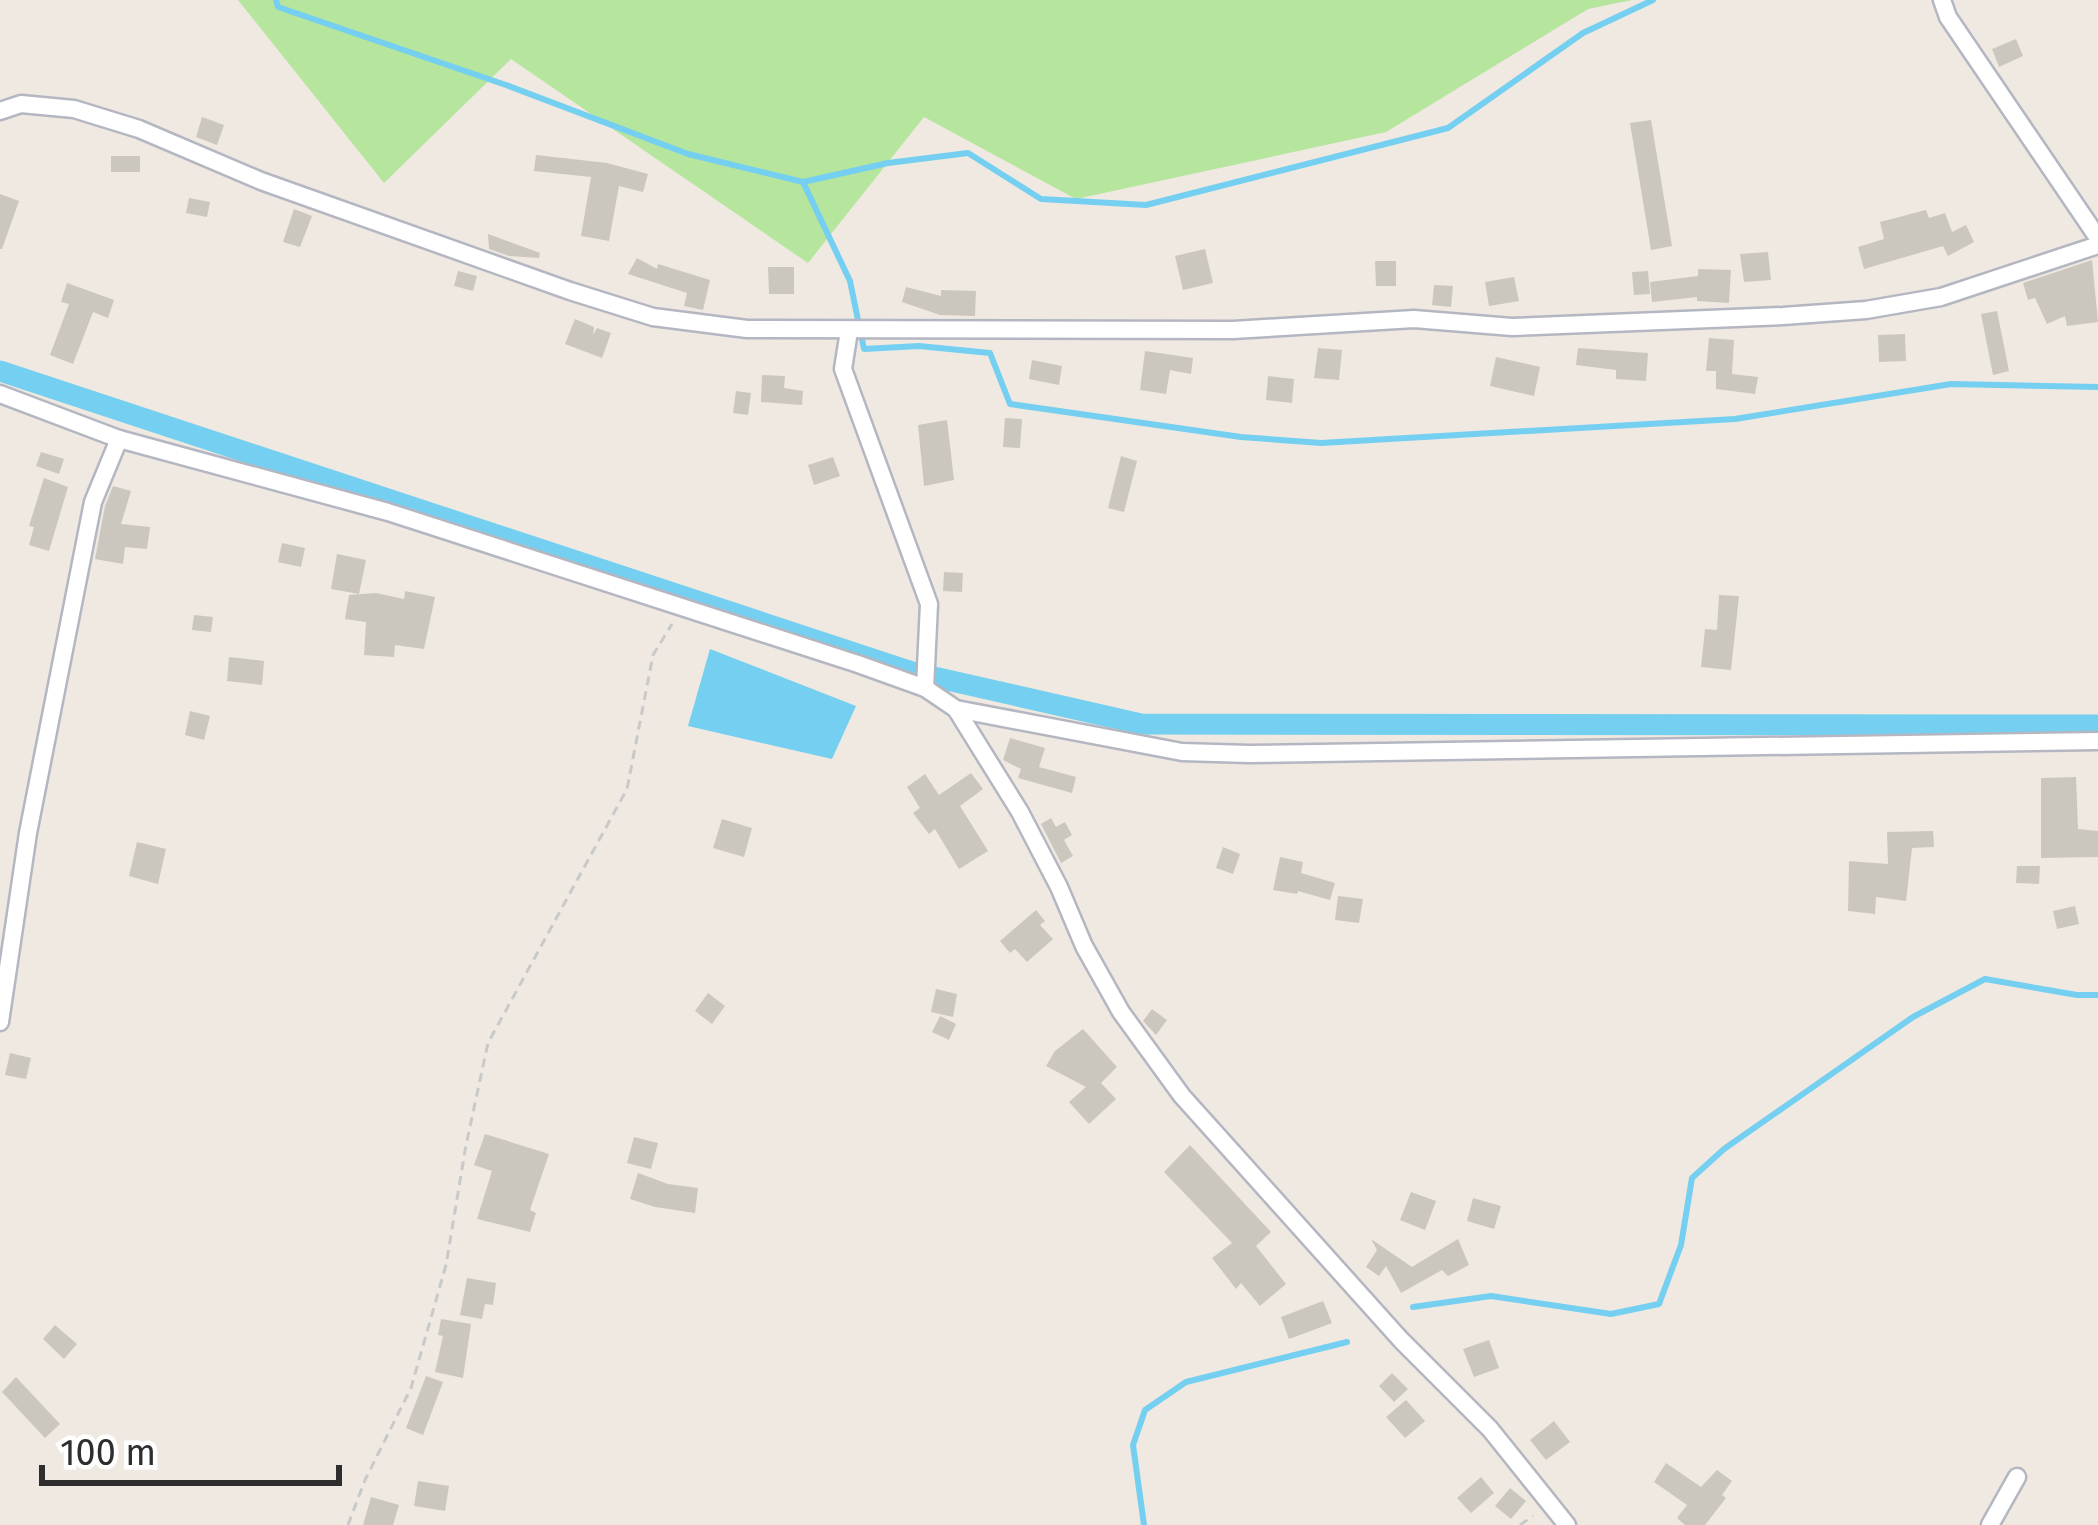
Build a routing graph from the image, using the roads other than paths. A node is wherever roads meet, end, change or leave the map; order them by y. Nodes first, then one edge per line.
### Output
1 (1942, 0) edge
2 (0, 111) edge
3 (2098, 242) edge
4 (849, 331) junction
5 (0, 394) edge
6 (119, 439) junction
7 (925, 688) junction
8 (956, 709) junction
9 (2098, 740) edge
10 (0, 1022) edge
11 (2018, 1477) dead end
12 (1568, 1525) edge
13 (1990, 1525) edge

1 - 3 street
2 - 4 street
3 - 4 street
4 - 7 street
5 - 6 street
6 - 7 street
6 - 10 street
7 - 8 street
8 - 9 street
8 - 12 street
11 - 13 street

